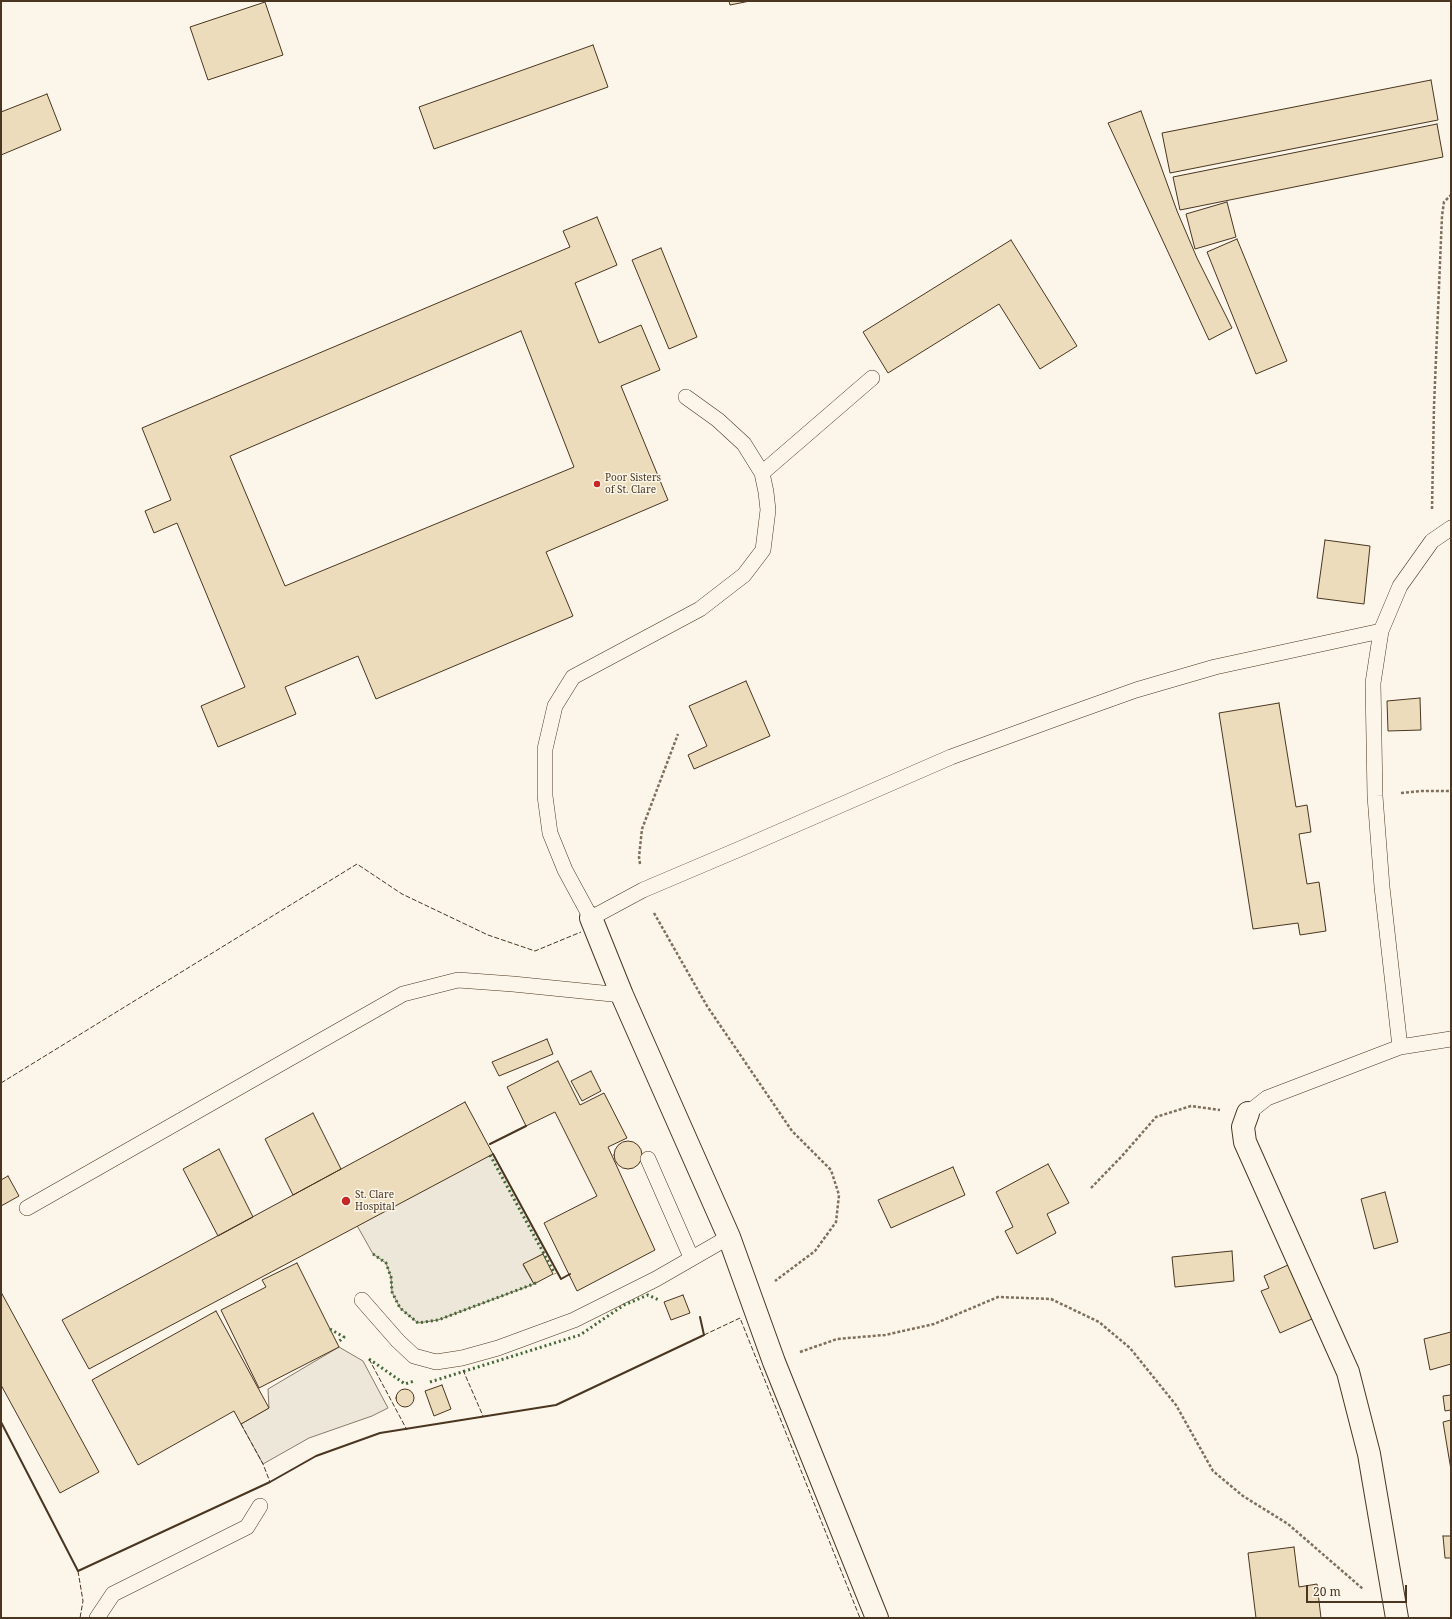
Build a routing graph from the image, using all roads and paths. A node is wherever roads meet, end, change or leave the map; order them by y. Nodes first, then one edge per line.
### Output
1 (1451, 195) edge
2 (872, 378) dead end
3 (686, 397) dead end
4 (762, 473) junction
5 (1451, 528) edge
6 (1432, 541) junction
7 (1381, 631) junction
8 (678, 734) dead end
9 (1451, 791) edge
10 (1375, 796) junction
11 (643, 890) junction
12 (591, 918) junction
13 (622, 995) junction
14 (1451, 1039) edge
15 (1400, 1047) junction
16 (1248, 1113) junction
17 (648, 1159) dead end
18 (1091, 1188) dead end
19 (27, 1208) dead end
20 (729, 1237) junction
21 (692, 1257) junction
22 (751, 1296) junction
23 (362, 1300) dead end
24 (774, 1362) junction
25 (260, 1506) dead end
26 (97, 1618) edge
27 (877, 1618) edge
28 (1397, 1618) edge

1 - 6 path
2 - 4 lane
3 - 4 lane
4 - 12 lane
5 - 6 lane
6 - 7 lane
7 - 10 lane
7 - 11 lane
8 - 11 path
9 - 10 path
10 - 15 lane
11 - 12 lane
11 - 22 path
12 - 13 street
13 - 19 lane
13 - 20 street
14 - 15 lane
15 - 16 lane
16 - 18 path
16 - 28 street
17 - 21 lane
20 - 21 lane
20 - 22 street
21 - 23 lane
22 - 24 street
24 - 27 street
24 - 28 path
25 - 26 lane

